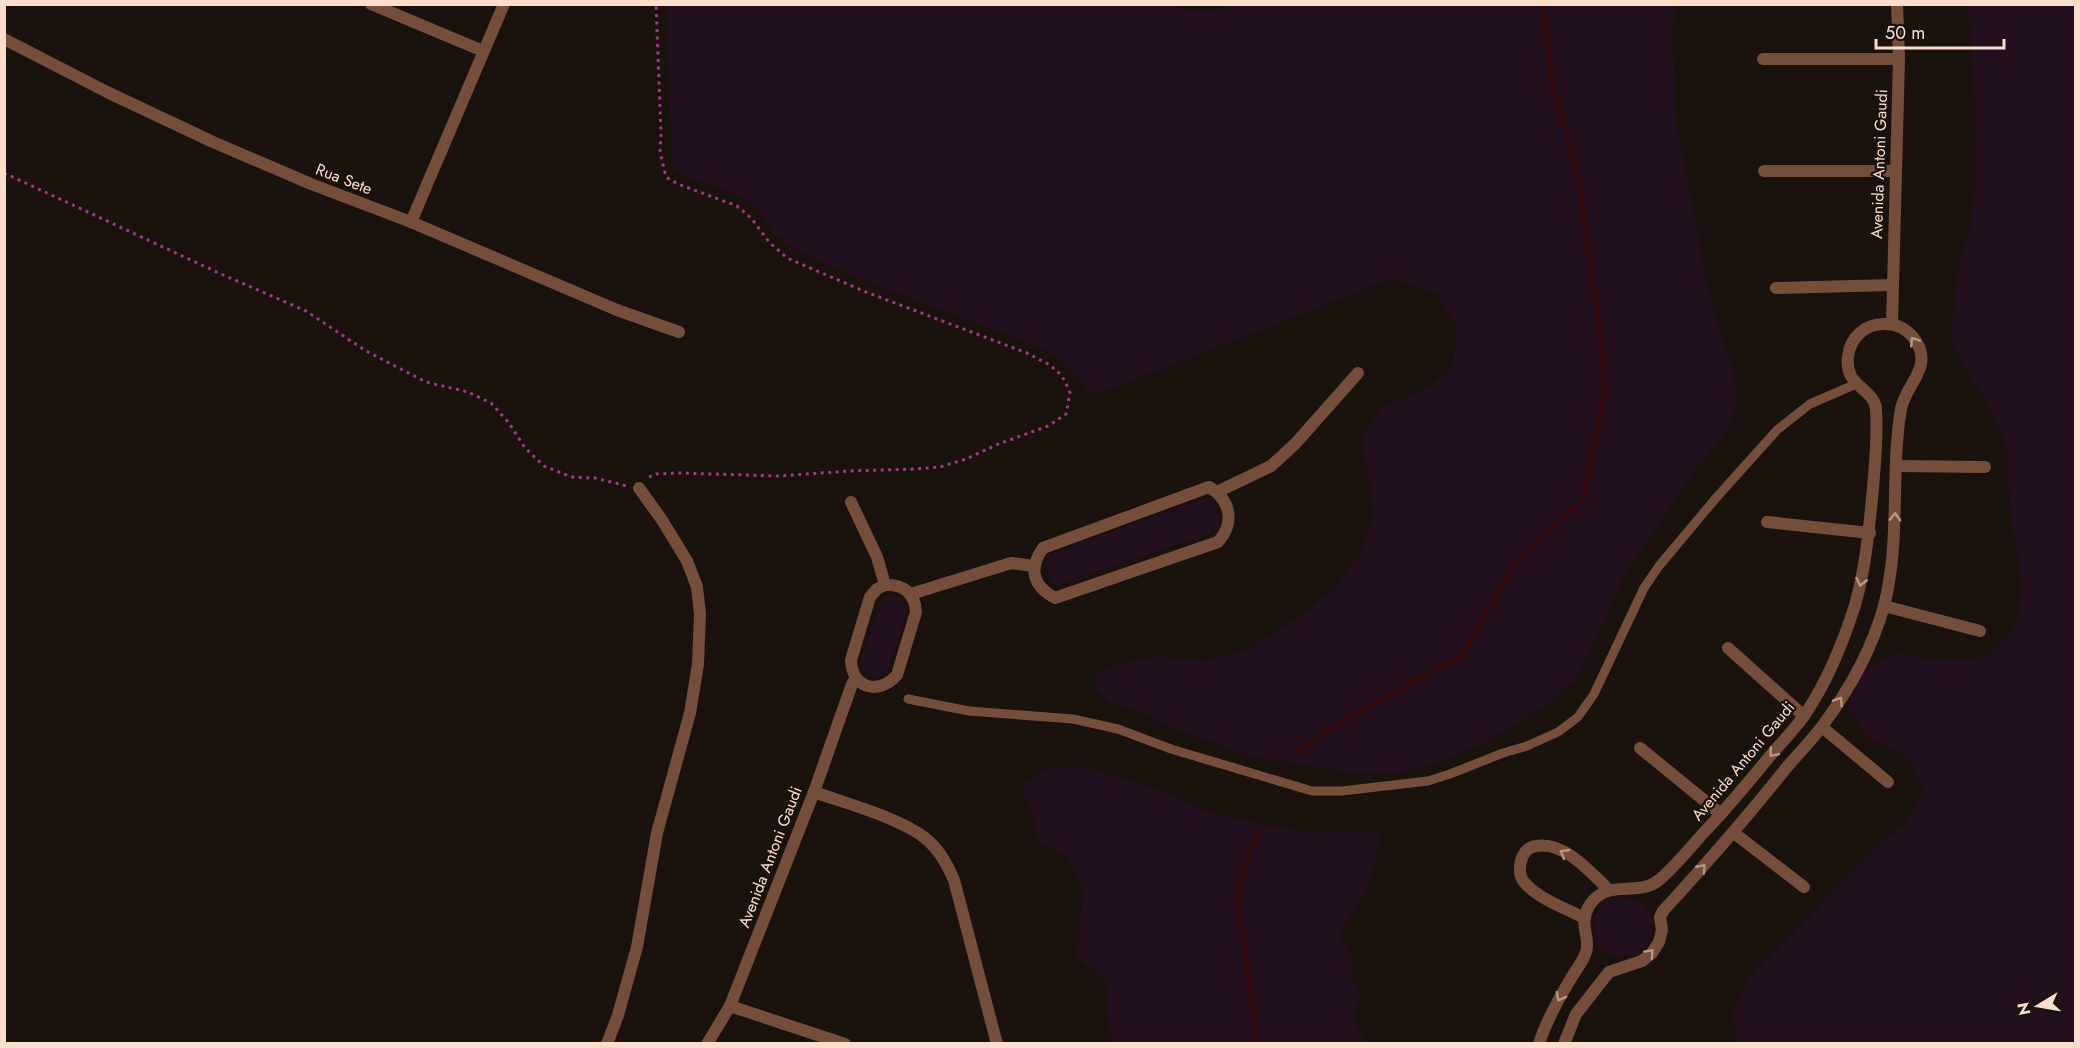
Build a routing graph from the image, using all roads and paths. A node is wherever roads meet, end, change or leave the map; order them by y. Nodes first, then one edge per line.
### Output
1 (371, 4) edge
2 (504, 4) edge
3 (656, 4) edge
4 (1897, 4) edge
5 (4, 39) edge
6 (483, 51) junction
7 (1763, 59) dead end
8 (1899, 59) junction
9 (1764, 171) dead end
10 (1896, 171) junction
11 (4, 172) edge
12 (411, 222) junction
13 (1892, 285) junction
14 (1776, 288) dead end
15 (1892, 324) junction
16 (679, 332) dead end
17 (1358, 373) dead end
18 (1856, 384) junction
19 (1896, 466) junction
20 (1985, 467) dead end
21 (639, 488) junction
22 (1217, 492) junction
23 (852, 502) dead end
24 (1767, 522) dead end
25 (1870, 533) junction
26 (1034, 566) junction
27 (885, 585) junction
28 (911, 594) junction
29 (1884, 606) junction
30 (1980, 631) dead end
31 (1728, 648) dead end
32 (856, 678) junction
33 (908, 699) dead end
34 (1804, 716) junction
35 (1822, 727) junction
36 (1640, 748) dead end
37 (1888, 782) dead end
38 (814, 792) junction
39 (1721, 814) junction
40 (1734, 833) junction
41 (1804, 887) dead end
42 (1609, 890) junction
43 (1584, 918) junction
44 (730, 1006) junction
45 (607, 1044) edge
46 (707, 1044) edge
47 (845, 1044) edge
48 (997, 1044) edge
49 (1539, 1044) edge
50 (1564, 1044) edge

1 - 6 street
2 - 6 street
3 - 21 path
4 - 8 street, Avenida Antoni Gaudi
5 - 12 street, Rua Sete
6 - 12 street
7 - 8 street
8 - 10 street, Avenida Antoni Gaudi
9 - 10 street
10 - 13 street, Avenida Antoni Gaudi
11 - 21 path
12 - 16 street, Rua Sete
13 - 14 street
13 - 15 street, Avenida Antoni Gaudi
15 - 18 street, Avenida Antoni Gaudi
19 -> 15 street
17 - 22 street
18 - 25 street, Avenida Antoni Gaudi
18 - 33 lane
19 - 20 street
29 -> 19 street
21 - 45 street
22 - 26 street
22 - 26 street
23 - 27 street
24 - 25 street
25 -> 34 street, Avenida Antoni Gaudi
26 - 28 street
27 - 28 street
27 - 32 street
28 - 32 street
29 - 30 street
35 -> 29 street
31 - 34 street
32 - 38 street, Avenida Antoni Gaudi
34 -> 39 street, Avenida Antoni Gaudi
35 - 37 street
35 - 40 street
36 - 39 street
38 - 44 street, Avenida Antoni Gaudi
38 - 48 street
39 - 42 street, Avenida Antoni Gaudi
40 - 41 street
50 -> 40 street
42 - 43 street
42 -> 43 street
43 -> 49 street
44 - 46 street, Avenida Antoni Gaudi
44 - 47 street

